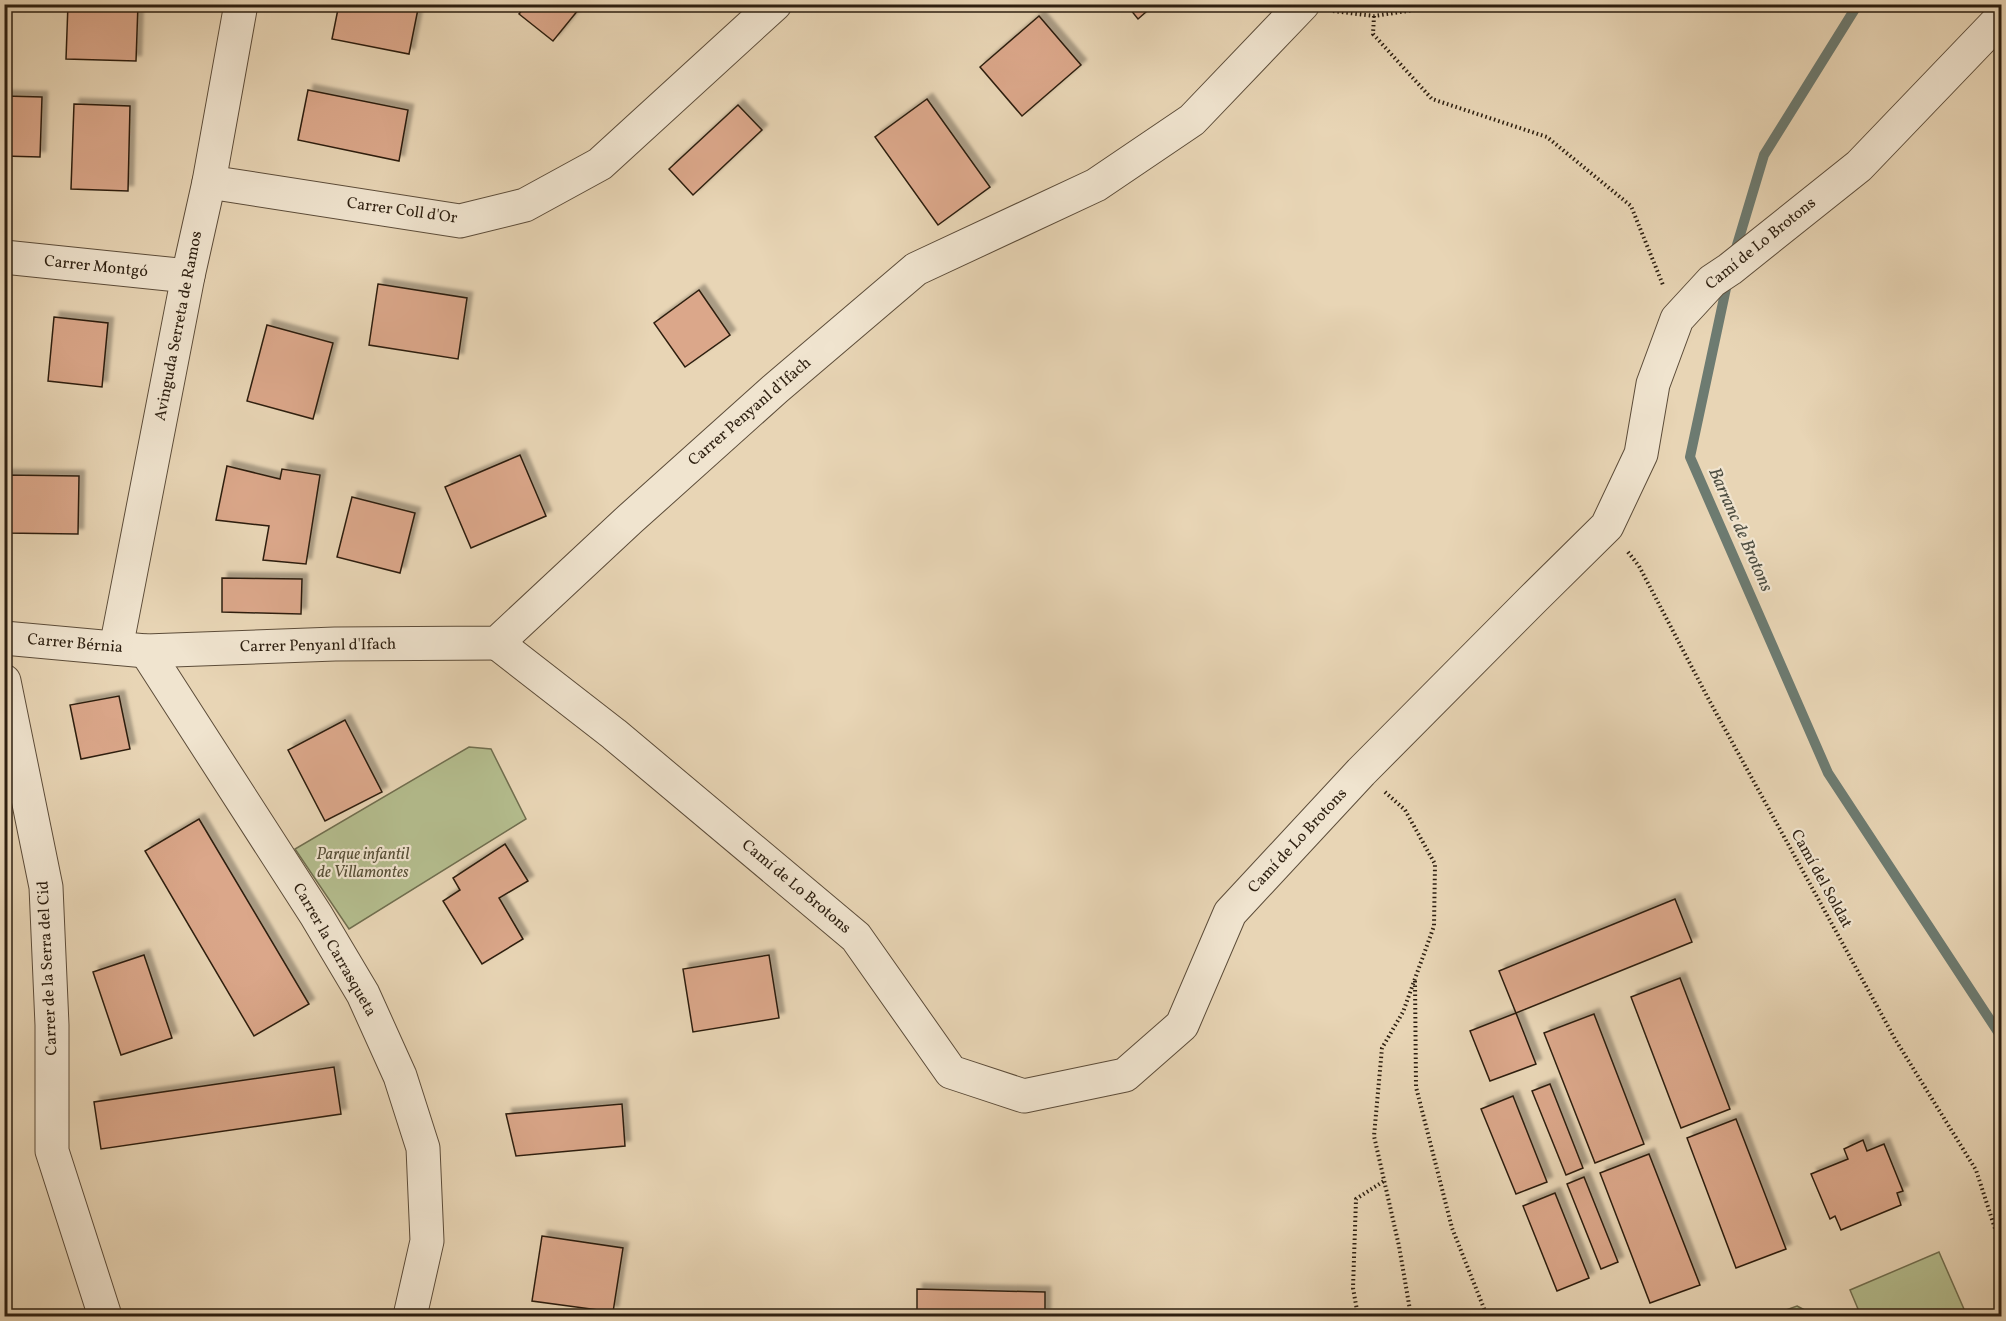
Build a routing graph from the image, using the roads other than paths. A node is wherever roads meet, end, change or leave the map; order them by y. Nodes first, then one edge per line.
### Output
1 (241, 4) edge
2 (775, 4) edge
3 (1302, 5) edge
4 (2001, 17) edge
5 (209, 182) junction
6 (4, 257) edge
7 (188, 276) junction
8 (4, 638) edge
9 (497, 643) junction
10 (131, 649) junction
11 (4, 681) edge
12 (105, 1317) edge
13 (410, 1317) edge

1 - 5 street, Avinguda Serreta de Ramos
2 - 5 street, Carrer Coll d'Or
3 - 9 street, Carrer Penyanl d'Ifach
4 - 9 street, Camí de Lo Brotons
5 - 7 street, Avinguda Serreta de Ramos
6 - 7 street, Carrer Montgó
7 - 10 street, Avinguda Serreta de Ramos
8 - 10 street, Carrer Bérnia
9 - 10 street, Carrer Penyanl d'Ifach
10 - 13 street, Carrer la Carrasqueta
11 - 12 street, Carrer de la Serra del Cid

